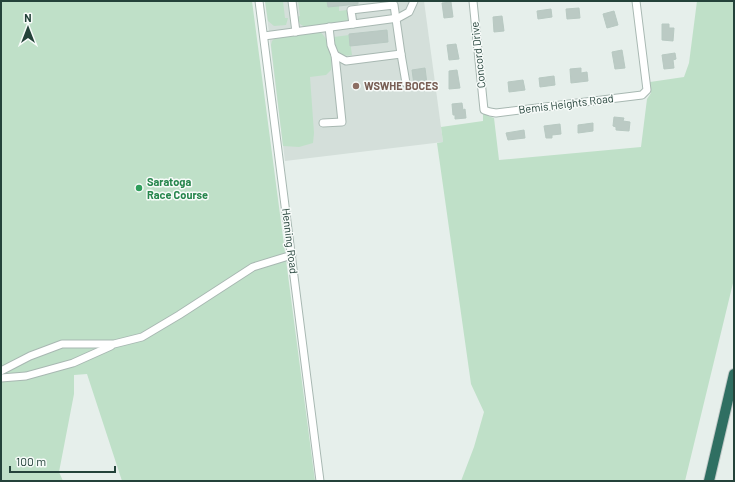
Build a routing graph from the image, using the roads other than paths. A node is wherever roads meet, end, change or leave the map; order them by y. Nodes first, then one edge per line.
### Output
1 (259, 1) edge
2 (292, 1) edge
3 (414, 1) edge
4 (473, 1) edge
5 (636, 1) edge
6 (396, 18) junction
7 (353, 24) junction
8 (329, 27) junction
9 (296, 32) junction
10 (264, 36) junction
11 (401, 54) junction
12 (335, 55) junction
13 (406, 83) dead end
14 (484, 110) joint
15 (323, 123) dead end
16 (292, 255) junction
17 (114, 344) junction
18 (1, 371) edge
19 (734, 374) edge
20 (1, 378) edge
21 (320, 481) edge
22 (709, 481) edge

1 - 10 street, Henning Road
2 - 9 street
3 - 6 street
4 - 14 street, Concord Drive
5 - 14 street, Bemis Heights Road
6 - 7 street
6 - 7 street
6 - 11 street
7 - 8 street
8 - 9 street
8 - 12 street
9 - 10 street
10 - 16 street, Henning Road
11 - 12 street
11 - 13 street
12 - 15 street
16 - 17 street
16 - 21 street, Henning Road
17 - 18 street
17 - 20 street
19 - 22 highway

